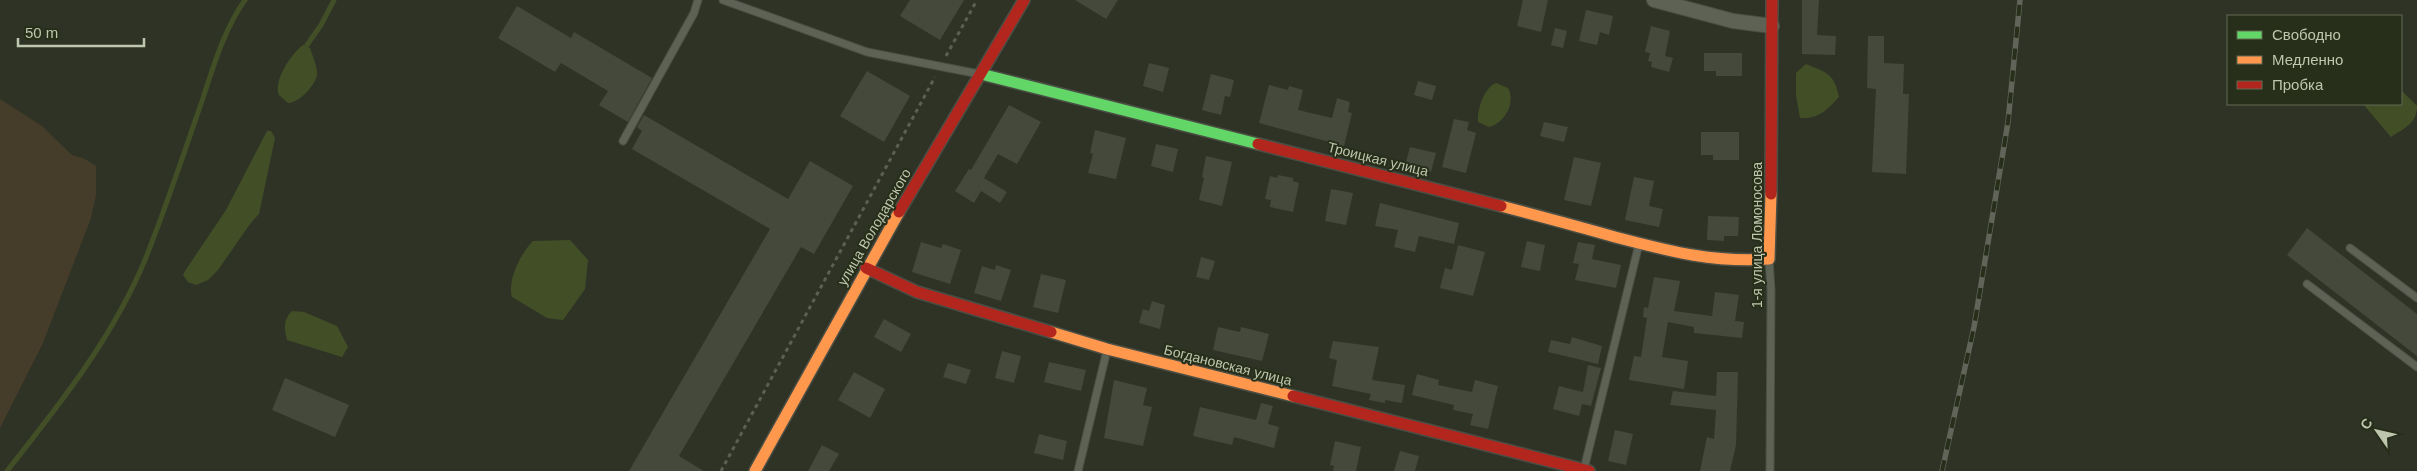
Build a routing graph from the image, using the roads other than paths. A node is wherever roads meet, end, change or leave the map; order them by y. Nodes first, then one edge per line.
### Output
1 (698, 0) edge
2 (723, 0) edge
3 (1024, 0) edge
4 (1654, 0) edge
5 (1772, 0) edge
6 (1772, 26) junction
7 (981, 74) junction
8 (623, 141) dead end
9 (1639, 244) junction
10 (2350, 248) dead end
11 (1769, 259) junction
12 (866, 268) junction
13 (2307, 284) dead end
14 (2417, 298) edge
15 (1107, 349) junction
16 (2417, 367) edge
17 (1586, 470) edge
18 (754, 471) edge
19 (1078, 471) edge
20 (1770, 471) edge

1 - 8 lane
2 - 7 lane
3 - 7 street, улица Володарского
4 - 6 street
5 - 6 street, 1-я улица Ломоносова
6 - 11 street, 1-я улица Ломоносова
7 - 9 street, Троицкая улица
7 - 12 street, улица Володарского
9 - 11 street, Троицкая улица
9 - 17 lane
10 - 14 lane
11 - 20 lane, 1-я улица Ломоносова
12 - 15 street, Богдановская улица
12 - 18 street, улица Володарского
13 - 16 lane
15 - 17 street, Богдановская улица
15 - 19 lane

